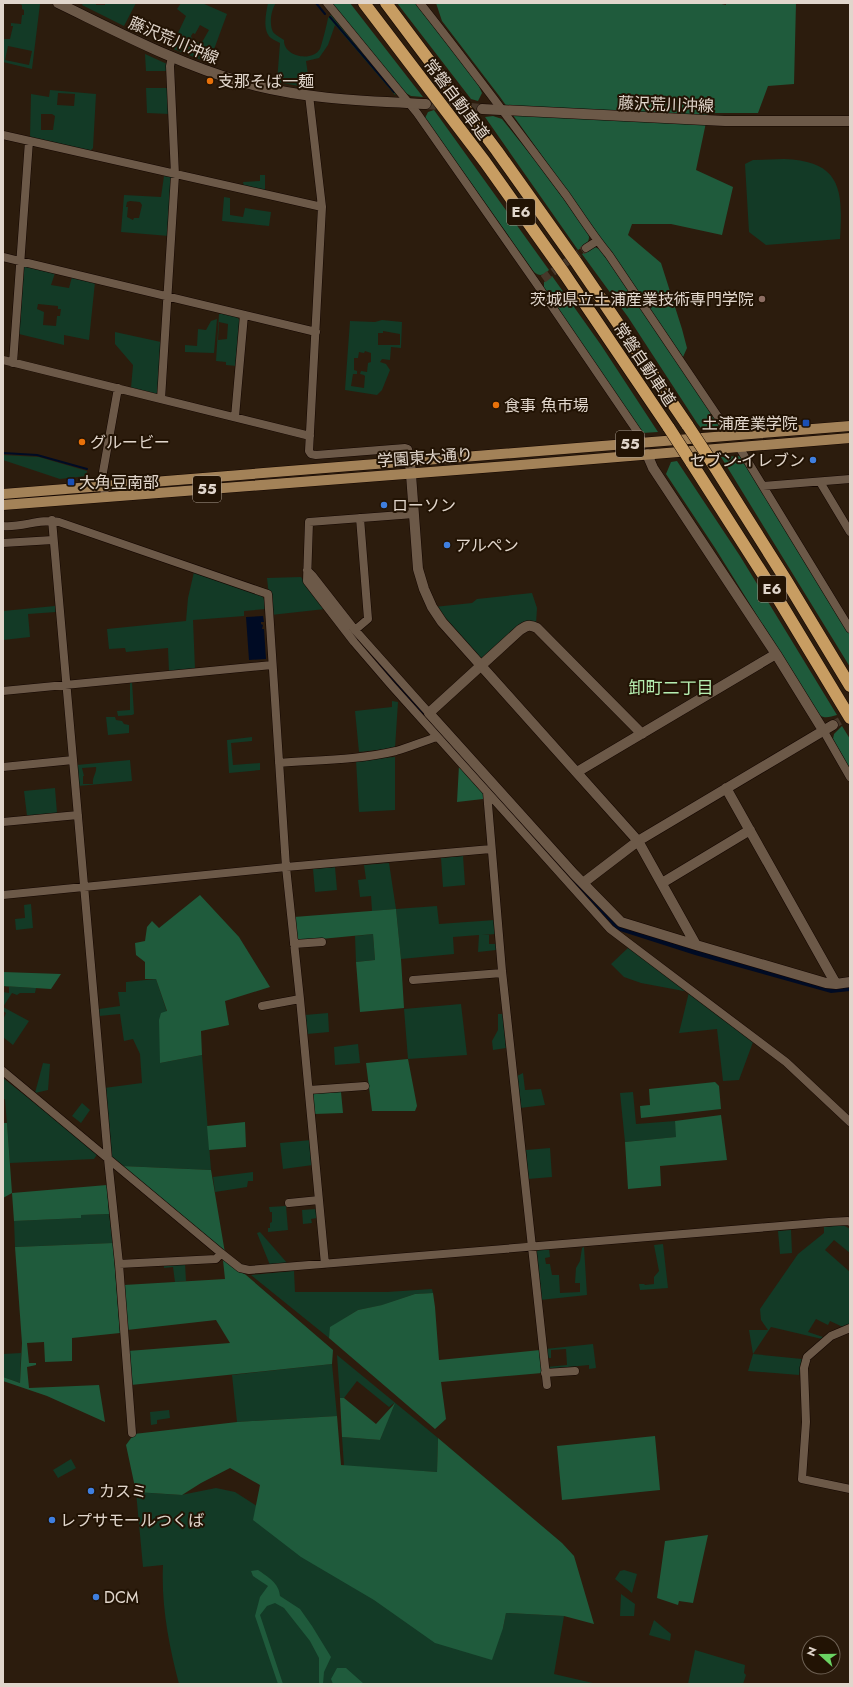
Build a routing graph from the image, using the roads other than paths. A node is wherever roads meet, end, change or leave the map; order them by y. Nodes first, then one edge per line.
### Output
1 (58, 3) edge
2 (327, 3) edge
3 (364, 3) edge
4 (386, 3) edge
5 (420, 3) edge
6 (172, 57) junction
7 (309, 95) junction
8 (409, 103) junction
9 (426, 104) tunnel mouth
10 (482, 109) tunnel mouth
11 (501, 110) junction
12 (850, 121) edge
13 (3, 135) edge
14 (29, 141) junction
15 (175, 175) junction
16 (322, 207) junction
17 (597, 241) junction
18 (586, 248) tunnel mouth
19 (3, 257) edge
20 (21, 261) junction
21 (167, 297) junction
22 (244, 315) junction
23 (316, 332) junction
24 (3, 360) edge
25 (13, 363) junction
26 (118, 388) junction
27 (161, 399) junction
28 (235, 417) junction
29 (850, 426) edge
30 (310, 436) junction
31 (731, 436) junction
32 (850, 438) edge
33 (643, 443) junction
34 (739, 447) junction
35 (518, 453) junction
36 (647, 454) junction
37 (410, 461) junction
38 (519, 465) junction
39 (410, 473) junction
40 (850, 479) edge
41 (820, 482) junction
42 (104, 485) junction
43 (763, 486) junction
44 (3, 494) edge
45 (105, 497) junction
46 (3, 505) edge
47 (414, 514) junction
48 (360, 518) junction
49 (52, 520) junction
50 (3, 526) edge
51 (850, 532) edge
52 (53, 540) junction
53 (3, 543) edge
54 (306, 570) junction
55 (850, 629) edge
56 (355, 630) junction
57 (776, 654) junction
58 (272, 665) junction
59 (480, 666) junction
60 (66, 685) junction
61 (850, 686) edge
62 (3, 691) edge
63 (429, 713) junction
64 (850, 718) edge
65 (833, 725) tunnel mouth
66 (823, 730) junction
67 (642, 734) junction
68 (437, 737) junction
69 (73, 760) junction
70 (279, 763) junction
71 (3, 767) edge
72 (577, 772) junction
73 (850, 777) edge
74 (726, 788) junction
75 (486, 792) junction
76 (78, 815) junction
77 (3, 822) edge
78 (750, 830) junction
79 (638, 841) junction
80 (491, 849) junction
81 (286, 867) junction
82 (583, 883) junction
83 (662, 883) junction
84 (84, 887) junction
85 (3, 895) edge
86 (322, 942) dead end
87 (294, 944) junction
88 (696, 945) junction
89 (502, 973) junction
90 (413, 980) dead end
91 (850, 982) edge
92 (836, 984) junction
93 (300, 999) junction
94 (262, 1006) dead end
95 (3, 1072) edge
96 (365, 1086) dead end
97 (309, 1090) junction
98 (850, 1122) edge
99 (108, 1159) junction
100 (319, 1200) junction
101 (288, 1203) dead end
102 (849, 1221) edge
103 (532, 1247) junction
104 (221, 1254) junction
105 (119, 1264) junction
106 (325, 1264) junction
107 (850, 1328) edge
108 (575, 1371) dead end
109 (545, 1373) junction
110 (547, 1385) dead end
111 (132, 1433) dead end
112 (850, 1489) edge

1 - 6 street, 藤沢荒川沖線
2 - 8 street
3 - 64 highway, 常磐自動車道 / E6, bridge
4 - 61 highway, 常磐自動車道 / E6, bridge
5 - 11 street
6 - 7 street, 藤沢荒川沖線
6 - 15 street
7 - 8 street, 藤沢荒川沖線
7 - 16 street
8 - 9 street, 藤沢荒川沖線
8 - 33 street
10 - 11 street, 藤沢荒川沖線
11 - 12 street, 藤沢荒川沖線
11 - 17 street
13 - 14 street
14 - 15 street
14 - 20 street
15 - 16 street
15 - 21 street
16 - 23 street
17 - 18 street
17 - 31 street
19 - 20 street
20 - 21 street
20 - 25 street
21 - 22 street
21 - 27 street
22 - 23 street
22 - 28 street
23 - 30 street
24 - 25 street
25 - 26 street
26 - 27 street
26 - 42 street
27 - 28 street
28 - 30 street
29 - 31 main road, 学園東大通り / 55
30 - 37 street
31 - 33 main road, 学園東大通り / 55
32 - 34 main road, 学園東大通り / 55
33 - 35 main road, 学園東大通り / 55
34 - 36 main road, 学園東大通り / 55
34 - 43 street
35 - 37 main road, 学園東大通り / 55
35 - 38 street
36 - 38 main road, 学園東大通り / 55
36 - 57 street
37 - 39 street
37 - 42 main road, 学園東大通り / 55
38 - 39 main road, 学園東大通り / 55
39 - 45 main road, 学園東大通り / 55
39 - 47 street
40 - 41 street
41 - 43 street
41 - 51 street
42 - 44 main road, 学園東大通り / 55
42 - 45 street
43 - 55 street
45 - 46 main road, 学園東大通り / 55
47 - 48 street
47 - 59 street
48 - 54 street
48 - 56 street
49 - 50 street
49 - 52 street
49 - 58 street
52 - 53 street
52 - 60 street
54 - 56 street
54 - 68 street
56 - 63 street
57 - 66 street
57 - 67 street
58 - 60 street
58 - 70 street
59 - 63 street
59 - 67 street
59 - 72 street
60 - 62 street
60 - 69 street
63 - 82 street
65 - 66 street
66 - 73 street
66 - 74 street
67 - 72 street
68 - 70 street
68 - 75 street
69 - 71 street
69 - 76 street
70 - 81 street
72 - 79 street
74 - 78 street
74 - 79 street
75 - 80 street
75 - 98 street
76 - 77 street
76 - 84 street
78 - 83 street
78 - 92 street
79 - 82 street
79 - 83 street
80 - 81 street
80 - 89 street
81 - 84 street
81 - 87 street
82 - 88 street
83 - 88 street
84 - 85 street
84 - 99 street
86 - 87 street
87 - 93 street
88 - 92 street
89 - 90 street
89 - 103 street
91 - 92 street
93 - 94 street
93 - 97 street
95 - 99 street
96 - 97 street
97 - 100 street
99 - 104 street
99 - 105 street
100 - 101 street
100 - 106 street
102 - 103 street
103 - 106 street
103 - 109 street
104 - 105 street
104 - 106 street
105 - 111 street
107 - 112 street
108 - 109 street
109 - 110 street

